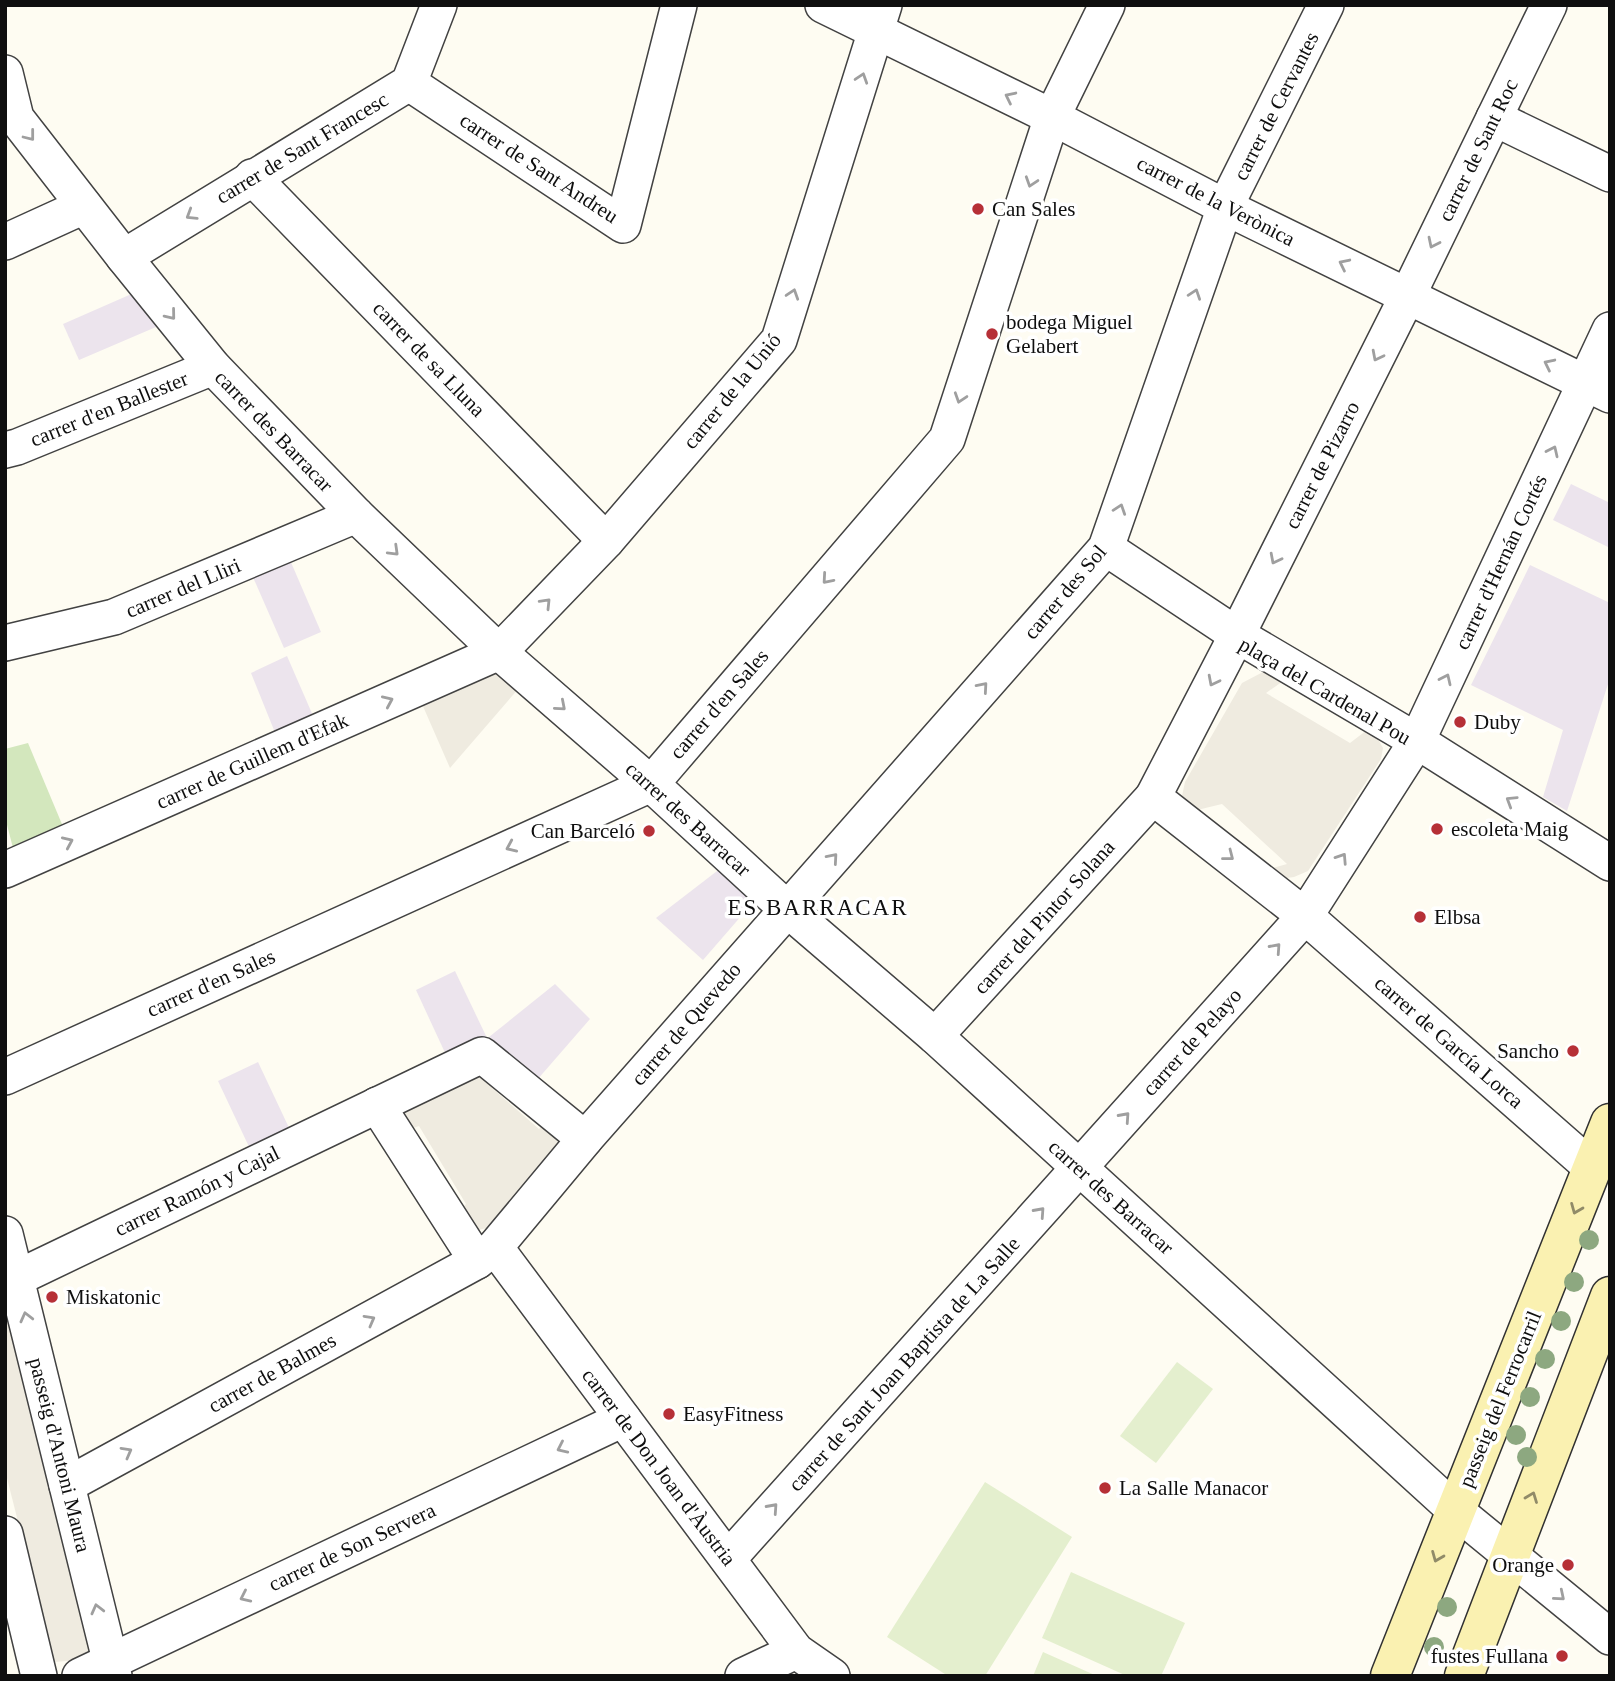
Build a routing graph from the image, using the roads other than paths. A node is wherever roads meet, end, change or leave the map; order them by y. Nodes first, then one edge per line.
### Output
1 (439, 5) edge
2 (679, 5) edge
3 (823, 5) edge
4 (1107, 5) edge
5 (1326, 5) edge
6 (1549, 5) edge
7 (880, 19) edge
8 (5, 74) edge
9 (409, 83) junction
10 (1052, 117) junction
11 (1494, 118) junction
12 (1610, 174) edge
13 (252, 177) junction
14 (84, 206) junction
15 (1225, 207) junction
16 (5, 242) edge
17 (124, 257) junction
18 (1408, 295) junction
19 (1610, 330) edge
20 (213, 367) junction
21 (1597, 389) edge
22 (5, 450) edge
23 (356, 515) junction
24 (606, 541) junction
25 (1106, 548) junction
26 (1237, 635) junction
27 (5, 643) edge
28 (499, 652) junction
29 (1417, 741) junction
30 (651, 784) junction
31 (1153, 797) junction
32 (1610, 863) edge
33 (5, 870) edge
34 (788, 909) junction
35 (1305, 916) junction
36 (935, 1036) junction
37 (5, 1077) edge
38 (377, 1105) junction
39 (1610, 1123) edge
40 (585, 1139) junction
41 (1079, 1168) junction
42 (1592, 1168) junction
43 (5, 1234) edge
44 (486, 1254) junction
45 (17, 1278) junction
46 (1610, 1296) edge
47 (623, 1419) junction
48 (67, 1485) junction
49 (1455, 1511) junction
50 (5, 1534) edge
51 (1510, 1554) junction
52 (728, 1559) junction
53 (1610, 1637) edge
54 (796, 1651) junction
55 (101, 1671) edge
56 (39, 1676) edge
57 (743, 1676) edge
58 (832, 1676) edge
59 (1391, 1676) edge
60 (1464, 1676) edge

1 - 9 street, carrer de Sant Francesc
2 - 9 street, carrer de Sant Andreu
3 - 7 street, carrer de la Verònica
4 - 10 street, carrer d'en Sales
5 - 15 street, carrer de Cervantes
6 - 11 street, carrer de Sant Roc
10 -> 7 street, carrer de la Verònica
24 -> 7 street, carrer de la Unió
8 -> 14 street, carrer des Barracar
9 - 13 street, carrer de Sant Francesc
10 - 15 street, carrer de la Verònica
10 -> 30 street, carrer d'en Sales
11 - 12 street
11 -> 18 street, carrer de Sant Roc
13 -> 17 street, carrer de Sant Francesc
13 - 24 street, carrer de sa Lluna
14 - 16 street
14 - 17 street, carrer des Barracar
18 -> 15 street, carrer de la Verònica
25 -> 15 street, carrer des Sol
17 -> 20 street, carrer des Barracar
21 -> 18 street, carrer de la Verònica
18 -> 26 street, carrer de Pizarro
19 - 21 street, carrer d'Hernán Cortés
20 - 22 street, carrer d'en Ballester
20 - 23 street, carrer des Barracar
29 -> 21 street, carrer d'Hernán Cortés
23 - 27 street, carrer del Lliri
23 -> 28 street, carrer des Barracar
28 -> 24 street, carrer de la Unió
25 - 26 street
34 -> 25 street, carrer des Sol
26 - 29 street, plaça del Cardenal Pou
26 -> 31 street, plaça del Cardenal Pou
28 -> 30 street, carrer des Barracar
33 -> 28 street, carrer de Guillem d'Efak
32 -> 29 street
35 -> 29 street, plaça del Cardenal Pou
30 - 34 street, carrer des Barracar
30 -> 37 street, carrer d'en Sales
31 -> 35 street
31 - 36 street, carrer del Pintor Solana
34 - 36 street, carrer des Barracar
34 - 40 street, carrer de Quevedo
41 -> 35 street, carrer de Pelayo
35 - 42 street, carrer de García Lorca
36 - 41 street, carrer des Barracar
38 - 40 street, carrer Ramón y Cajal
38 - 44 street, carrer de Don Joan d'Àustria
38 - 45 street, carrer Ramón y Cajal
39 - 42 main road, passeig del Ferrocarril
40 - 44 street, carrer de Quevedo
41 - 49 street, carrer des Barracar
52 -> 41 street, carrer de Sant Joan Baptista de La Salle
42 -> 49 main road, passeig del Ferrocarril
43 - 45 street, passeig d'Antoni Maura
44 - 47 street, carrer de Don Joan d'Àustria
48 -> 44 street, carrer de Balmes
48 -> 45 street, passeig d'Antoni Maura
51 -> 46 main road
47 - 52 street, carrer de Don Joan d'Àustria
47 -> 55 street, carrer de Son Servera
55 -> 48 street, passeig d'Antoni Maura
49 - 51 street, carrer des Barracar
49 -> 59 main road, passeig del Ferrocarril
50 - 56 street
51 -> 53 street, carrer des Barracar
51 - 60 main road
52 - 54 street, carrer de Don Joan d'Àustria
54 - 57 street
54 - 58 street, carrer de Don Joan d'Àustria

